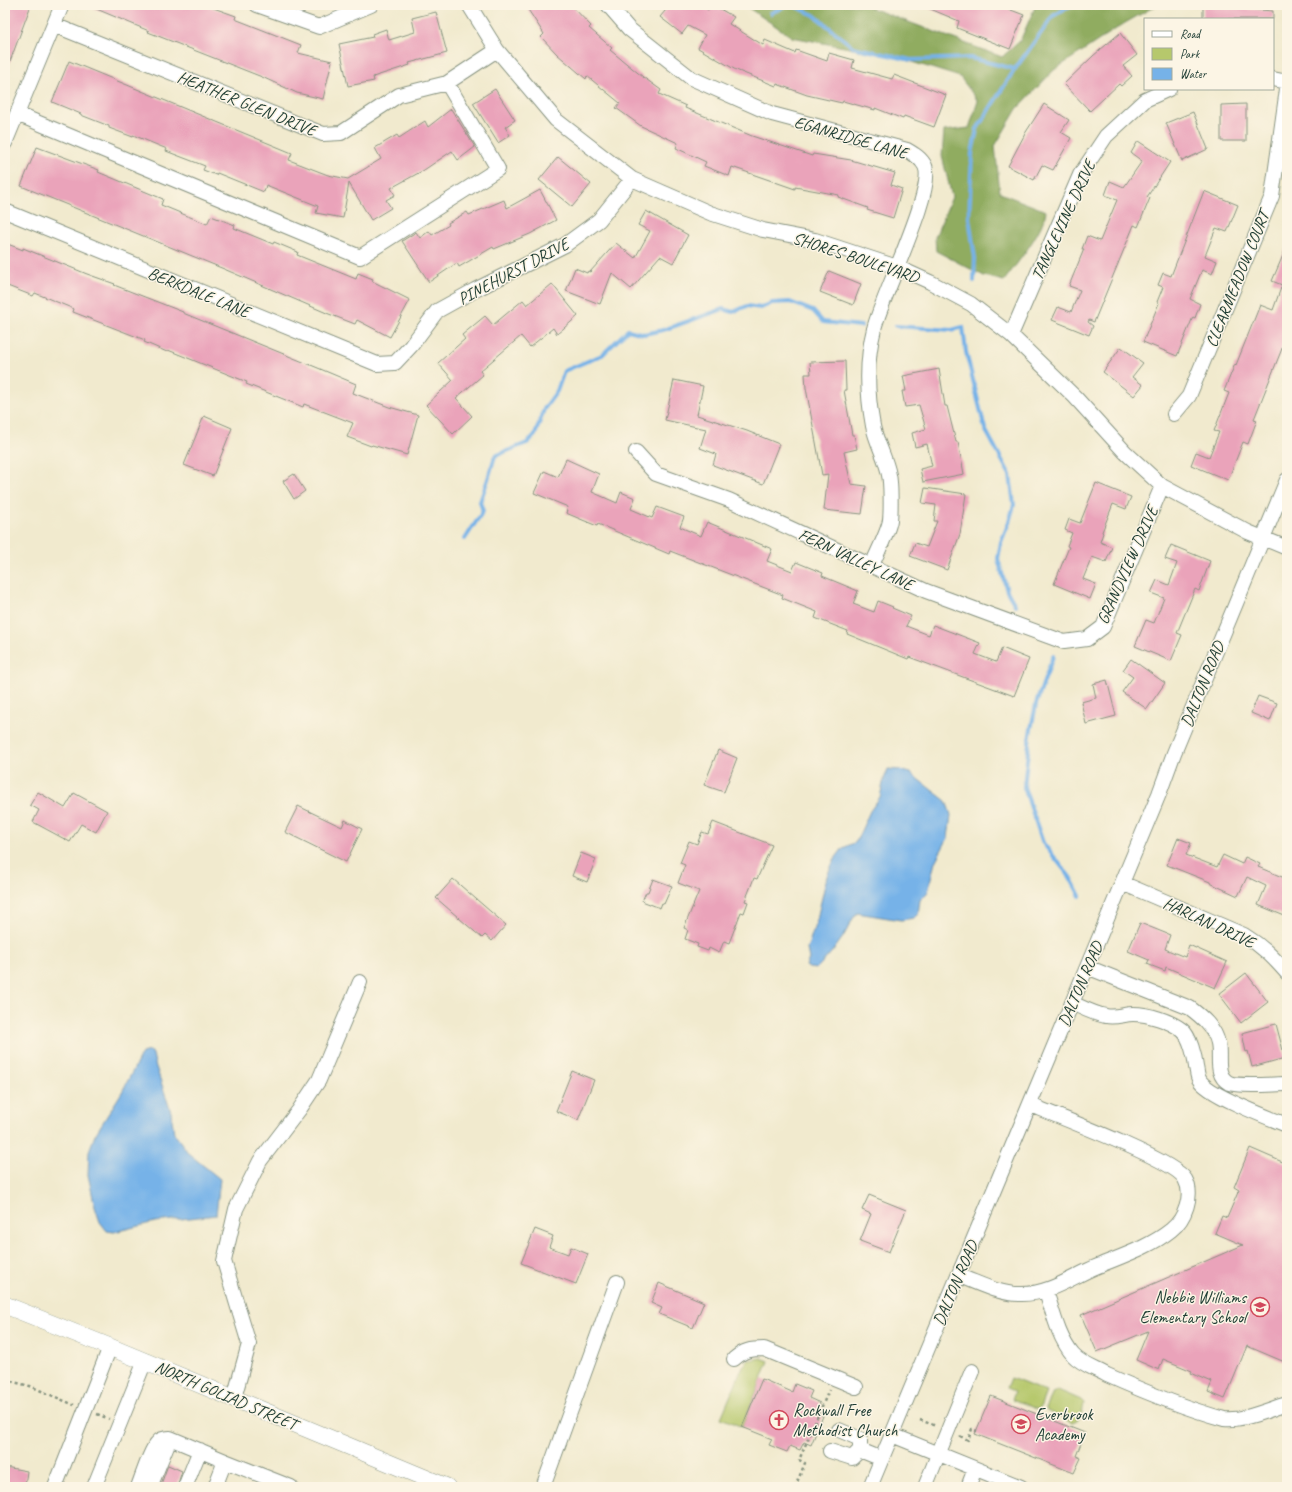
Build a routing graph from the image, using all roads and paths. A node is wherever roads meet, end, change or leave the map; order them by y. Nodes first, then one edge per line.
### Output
1 (62, 5) edge
2 (258, 5) edge
3 (371, 5) edge
4 (469, 5) edge
5 (608, 5) edge
6 (54, 25) junction
7 (497, 50) junction
8 (1274, 79) edge
9 (1287, 82) edge
10 (447, 83) junction
11 (1287, 89) edge
12 (1167, 90) edge
13 (17, 114) junction
14 (5, 143) edge
15 (632, 179) junction
16 (5, 211) edge
17 (897, 267) junction
18 (1011, 335) junction
19 (396, 363) joint
20 (1174, 414) dead end
21 (636, 452) dead end
22 (1287, 480) edge
23 (1162, 486) junction
24 (1263, 538) junction
25 (1287, 548) edge
26 (872, 565) junction
27 (1087, 639) joint
28 (1122, 883) junction
29 (1087, 967) junction
30 (1287, 973) edge
31 (360, 982) dead end
32 (1072, 1003) junction
33 (1287, 1084) edge
34 (1030, 1105) junction
35 (1287, 1125) edge
36 (958, 1276) junction
37 (616, 1282) dead end
38 (1046, 1291) junction
39 (5, 1305) edge
40 (110, 1347) junction
41 (734, 1359) dead end
42 (145, 1361) junction
43 (972, 1371) dead end
44 (834, 1378) junction
45 (5, 1380) edge
46 (856, 1387) dead end
47 (234, 1398) junction
48 (1287, 1404) edge
49 (86, 1410) junction
50 (120, 1424) junction
51 (839, 1430) dead end
52 (892, 1435) junction
53 (170, 1438) junction
54 (200, 1450) junction
55 (860, 1450) junction
56 (830, 1451) dead end
57 (938, 1454) junction
58 (882, 1459) junction
59 (226, 1461) junction
60 (975, 1469) junction
61 (262, 1482) edge
62 (285, 1486) edge
63 (55, 1487) edge
64 (94, 1487) edge
65 (138, 1487) edge
66 (150, 1487) edge
67 (185, 1487) edge
68 (215, 1487) edge
69 (447, 1487) edge
70 (543, 1487) edge
71 (795, 1487) edge
72 (870, 1487) edge
73 (925, 1487) edge
74 (968, 1487) edge
75 (1021, 1487) edge

1 - 6 street
2 - 3 street
4 - 7 street, SHORES BOULEVARD
5 - 17 street, EGANRIDGE LANE
6 - 10 street, HEATHER GLEN DRIVE
6 - 13 street
7 - 10 street, HEATHER GLEN DRIVE
7 - 15 street, SHORES BOULEVARD
8 - 9 street
10 - 13 street
11 - 20 street, CLEARMEADOW COURT
12 - 18 street, TANGLEVINE DRIVE
13 - 14 street
15 - 17 street, SHORES BOULEVARD
15 - 19 street, PINEHURST DRIVE
16 - 19 street, BERKDALE LANE
17 - 18 street, SHORES BOULEVARD
17 - 26 street, EGANRIDGE LANE
18 - 23 street, SHORES BOULEVARD
21 - 26 street, FERN VALLEY LANE
22 - 24 street, DALTON ROAD
23 - 24 street, SHORES BOULEVARD
23 - 27 street, GRANDVIEW DRIVE
24 - 25 street, SHORES BOULEVARD
24 - 28 street, DALTON ROAD
26 - 27 street, FERN VALLEY LANE
28 - 29 street, DALTON ROAD
28 - 30 street, HARLAN DRIVE
29 - 32 street, DALTON ROAD
29 - 33 street
31 - 47 street
32 - 34 street, DALTON ROAD
32 - 35 street
34 - 36 street, DALTON ROAD
34 - 38 street
36 - 38 street
36 - 52 street, DALTON ROAD
37 - 70 street
38 - 48 street
39 - 40 main road, NORTH GOLIAD STREET
40 - 42 main road, NORTH GOLIAD STREET
40 - 49 street
41 - 44 street
42 - 47 main road, NORTH GOLIAD STREET
42 - 50 street
43 - 57 street
44 - 46 street
44 - 71 path
45 - 49 path
47 - 69 main road, NORTH GOLIAD STREET
49 - 50 path
49 - 63 street
50 - 64 street
51 - 55 street
52 - 57 street
52 - 58 street, DALTON ROAD
53 - 54 street
53 - 65 street
53 - 66 street
54 - 59 street
54 - 67 street
55 - 56 street
55 - 58 street
57 - 60 street
57 - 73 street
58 - 72 street, DALTON ROAD
59 - 61 street
59 - 68 street
60 - 74 street
60 - 75 street
61 - 62 street

